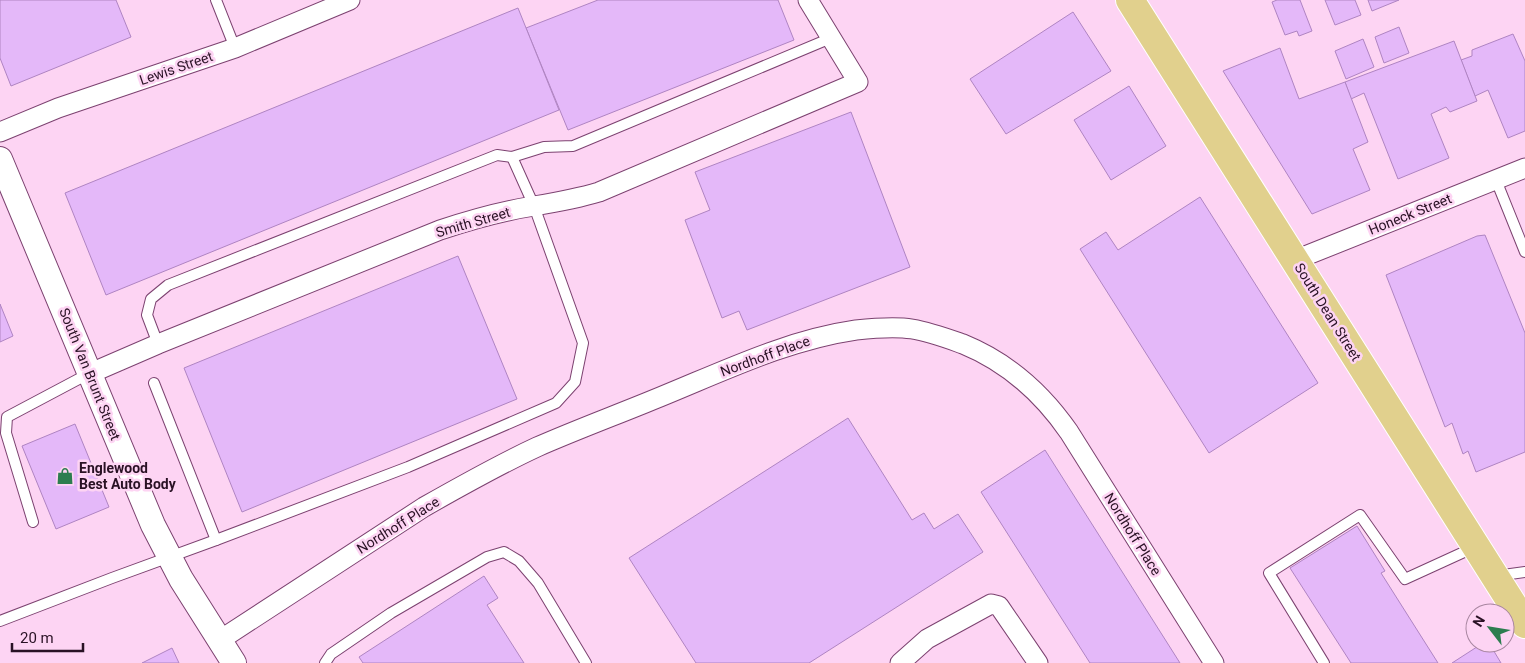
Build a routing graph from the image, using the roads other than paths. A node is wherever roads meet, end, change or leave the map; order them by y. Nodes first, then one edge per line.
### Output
1 (216, 0) edge
2 (350, 0) edge
3 (808, 0) edge
4 (1138, 2) edge
5 (831, 38) junction
6 (235, 48) junction
7 (0, 132) edge
8 (512, 157) junction
9 (0, 159) edge
10 (1525, 168) edge
11 (1496, 180) junction
12 (534, 206) junction
13 (1525, 252) edge
14 (1295, 260) junction
15 (158, 344) junction
16 (91, 373) junction
17 (154, 382) dead end
18 (33, 522) dead end
19 (216, 540) junction
20 (1476, 547) junction
21 (170, 558) junction
22 (1525, 572) edge
23 (1496, 576) junction
24 (0, 621) edge
25 (1525, 624) edge
26 (220, 640) junction
27 (234, 663) edge
28 (325, 663) edge
29 (586, 663) edge
30 (900, 663) edge
31 (1038, 663) edge
32 (1214, 663) edge
33 (1324, 663) edge

1 - 6 lane
2 - 6 street, Lewis Street
3 - 5 street
4 - 14 main road, South Dean Street
5 - 8 lane
5 - 12 street, Smith Street
6 - 7 street, Lewis Street
8 - 12 lane
8 - 15 lane
9 - 16 street, South Van Brunt Street
10 - 11 street, Honeck Street
11 - 13 lane
11 - 14 street, Honeck Street
12 - 15 street, Smith Street
12 - 19 lane
14 - 20 main road, South Dean Street
15 - 16 street, Smith Street
16 - 18 lane
16 - 21 street, South Van Brunt Street
17 - 19 lane
19 - 21 lane
20 - 23 main road, South Dean Street
20 - 33 lane
21 - 24 lane
21 - 26 street, South Van Brunt Street
22 - 23 lane
23 - 25 main road, South Dean Street
26 - 27 street, South Van Brunt Street
26 - 32 street, Nordhoff Place
28 - 29 lane
30 - 31 street

